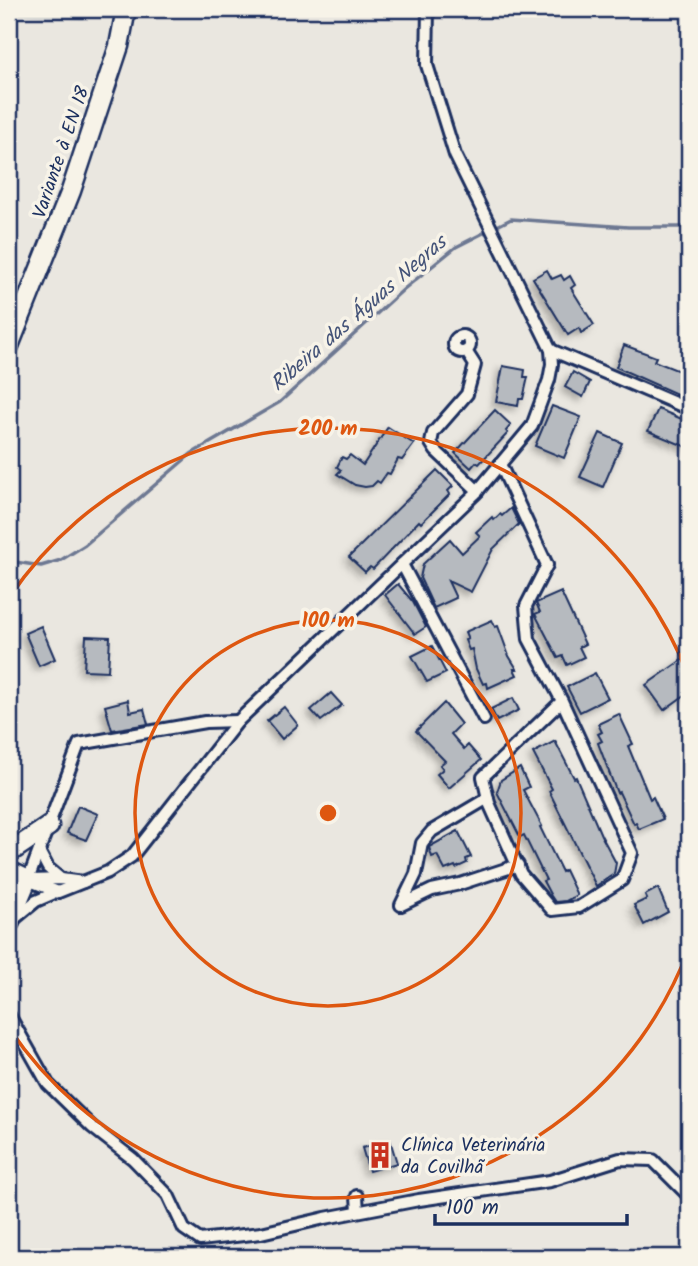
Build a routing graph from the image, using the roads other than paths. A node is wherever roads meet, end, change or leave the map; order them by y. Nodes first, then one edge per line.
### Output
1 (125, 9) edge
2 (428, 9) edge
3 (9, 346) edge
4 (551, 350) junction
5 (466, 351) dead end
6 (689, 409) edge
7 (500, 464) junction
8 (478, 491) junction
9 (402, 564) junction
10 (562, 701) junction
11 (484, 719) dead end
12 (238, 721) junction
13 (488, 798) junction
14 (48, 826) junction
15 (39, 851) junction
16 (9, 853) edge
17 (517, 865) junction
18 (9, 871) edge
19 (9, 879) edge
20 (61, 879) junction
21 (28, 880) junction
22 (85, 882) junction
23 (57, 892) junction
24 (9, 921) edge
25 (9, 1015) edge
26 (356, 1196) dead end
27 (689, 1196) edge
28 (358, 1211) junction

1 - 3 main road, Variante à EN 18
2 - 4 street
4 - 6 street
4 - 7 street
5 - 8 street
7 - 8 street
7 - 10 street
8 - 9 street
9 - 11 street
9 - 12 street
10 - 13 street
10 - 17 street
12 - 14 street
12 - 22 street
13 - 17 street
13 - 17 street
14 - 15 street
14 - 16 main road
15 - 20 street
15 - 21 street
18 - 21 main road
19 - 21 main road
20 - 21 street
20 - 22 street
21 - 23 street
21 - 24 street
22 - 23 street
23 - 24 street
25 - 28 street
26 - 28 street
27 - 28 street

